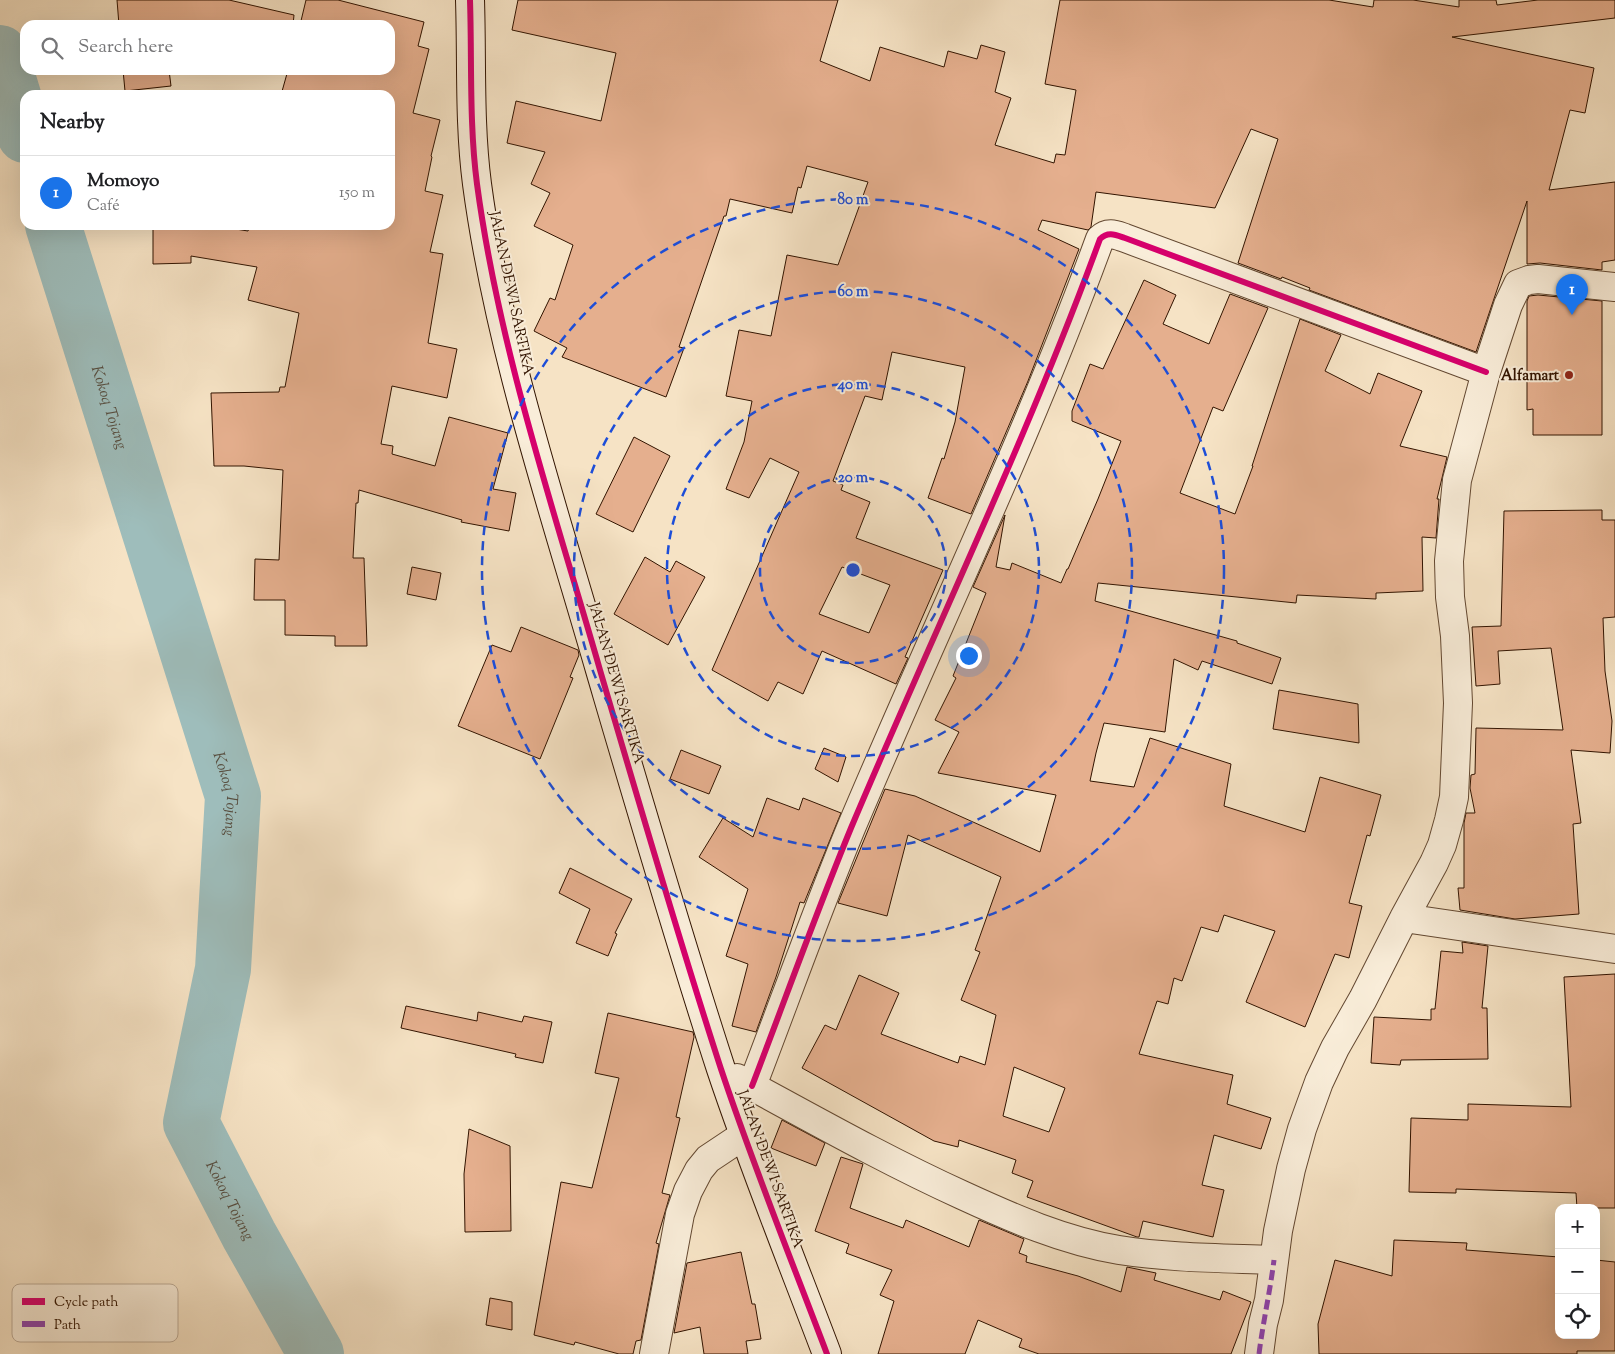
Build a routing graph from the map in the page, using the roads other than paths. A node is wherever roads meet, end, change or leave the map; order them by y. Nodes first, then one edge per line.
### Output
1 (470, 0) edge
2 (1615, 287) edge
3 (1486, 372) junction
4 (1404, 918) junction
5 (1615, 949) edge
6 (722, 1069) junction
7 (752, 1086) junction
8 (744, 1135) junction
9 (1274, 1260) junction
10 (654, 1354) edge
11 (827, 1354) edge
12 (1259, 1354) edge

1 - 6 street, JALAN DEWI SARTIKA
2 - 3 street
3 - 4 street
3 - 7 street
4 - 5 street
4 - 9 street
6 - 7 street
6 - 8 street, JALAN DEWI SARTIKA
7 - 9 street
8 - 10 street
8 - 11 street, JALAN DEWI SARTIKA
9 - 12 street

